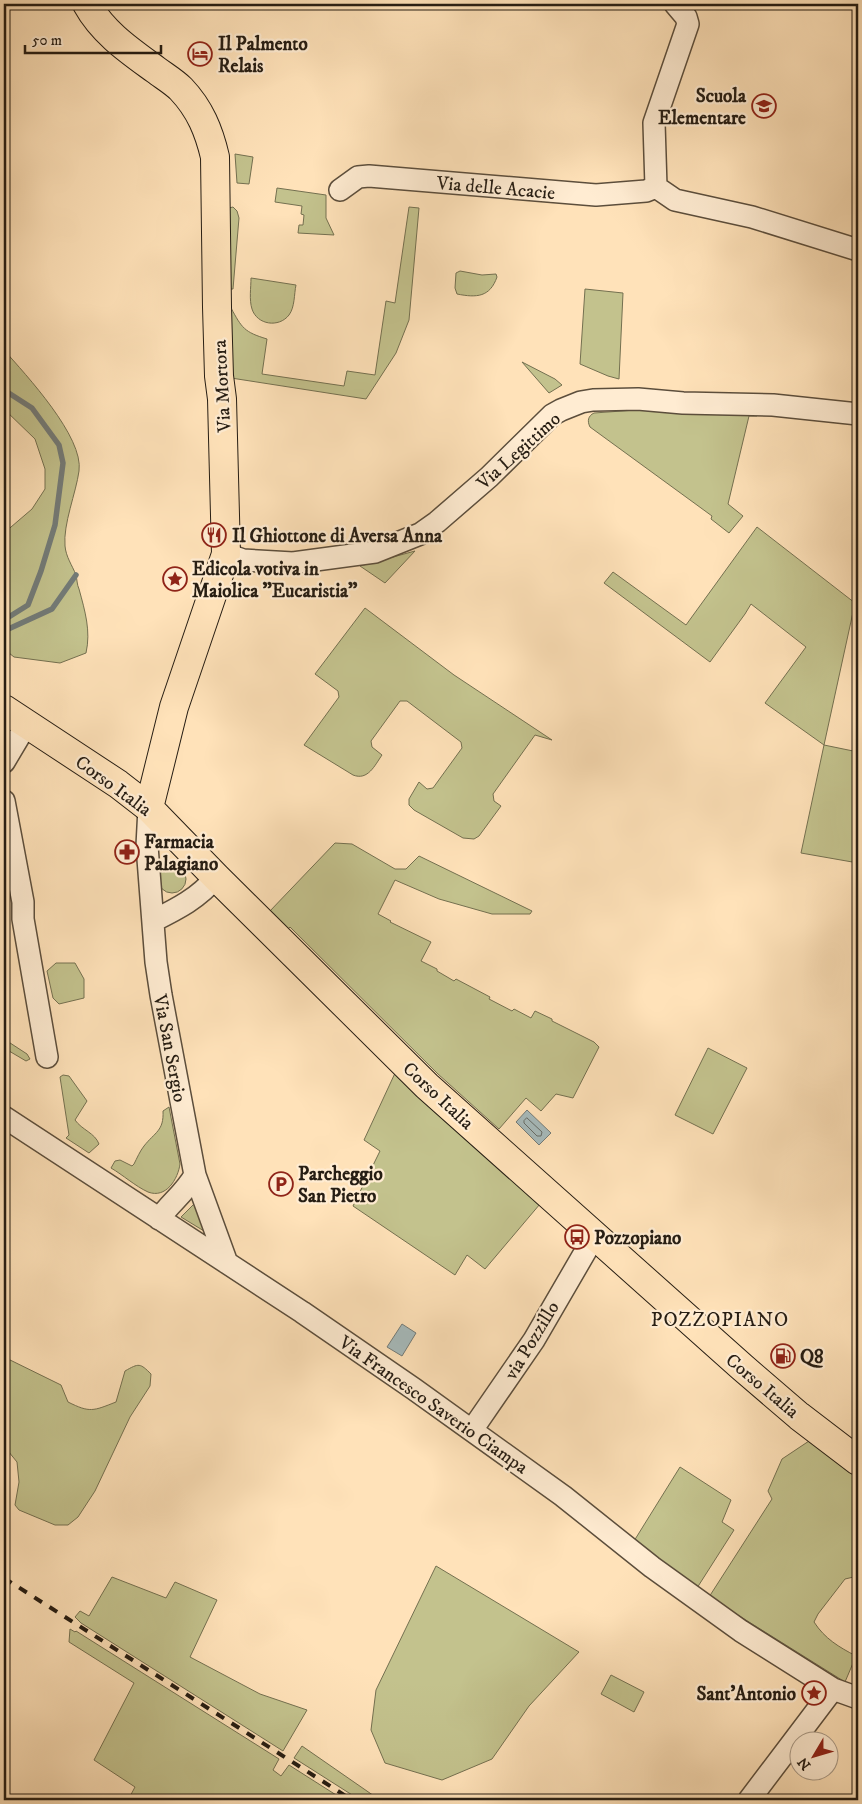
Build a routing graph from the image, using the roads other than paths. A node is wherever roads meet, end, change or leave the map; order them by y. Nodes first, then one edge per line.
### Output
1 (87, 4) edge
2 (675, 4) edge
3 (656, 188) junction
4 (340, 190) dead end
5 (858, 250) edge
6 (858, 414) edge
7 (226, 554) junction
8 (4, 709) edge
9 (26, 725) junction
10 (4, 762) edge
11 (4, 800) edge
12 (149, 808) junction
13 (216, 878) junction
14 (153, 921) junction
15 (47, 1057) dead end
16 (4, 1117) edge
17 (195, 1175) junction
18 (159, 1219) junction
19 (588, 1247) dead end
20 (227, 1263) junction
21 (472, 1430) junction
22 (858, 1461) edge
23 (833, 1689) junction
24 (858, 1698) edge
25 (749, 1800) edge

1 - 7 main road, Via Mortora
2 - 3 street
3 - 4 street, Via delle Acacie
3 - 5 street
6 - 7 street, Via Legittimo
7 - 12 main road, Via Mortora
8 - 9 main road, Corso Italia
9 - 10 street
9 - 12 main road, Corso Italia
11 - 15 street
12 - 13 main road, Corso Italia
12 - 14 street, Via San Sergio
13 - 14 street
13 - 22 main road, Corso Italia
14 - 17 street, Via San Sergio
16 - 18 street, Via Francesco Saverio Ciampa
17 - 18 street
17 - 20 street, Via San Sergio
18 - 20 street, Via Francesco Saverio Ciampa
19 - 21 street, via Pozzillo
20 - 21 street, Via Francesco Saverio Ciampa
21 - 23 street, Via Francesco Saverio Ciampa
23 - 24 street, Via Francesco Saverio Ciampa
23 - 25 street

